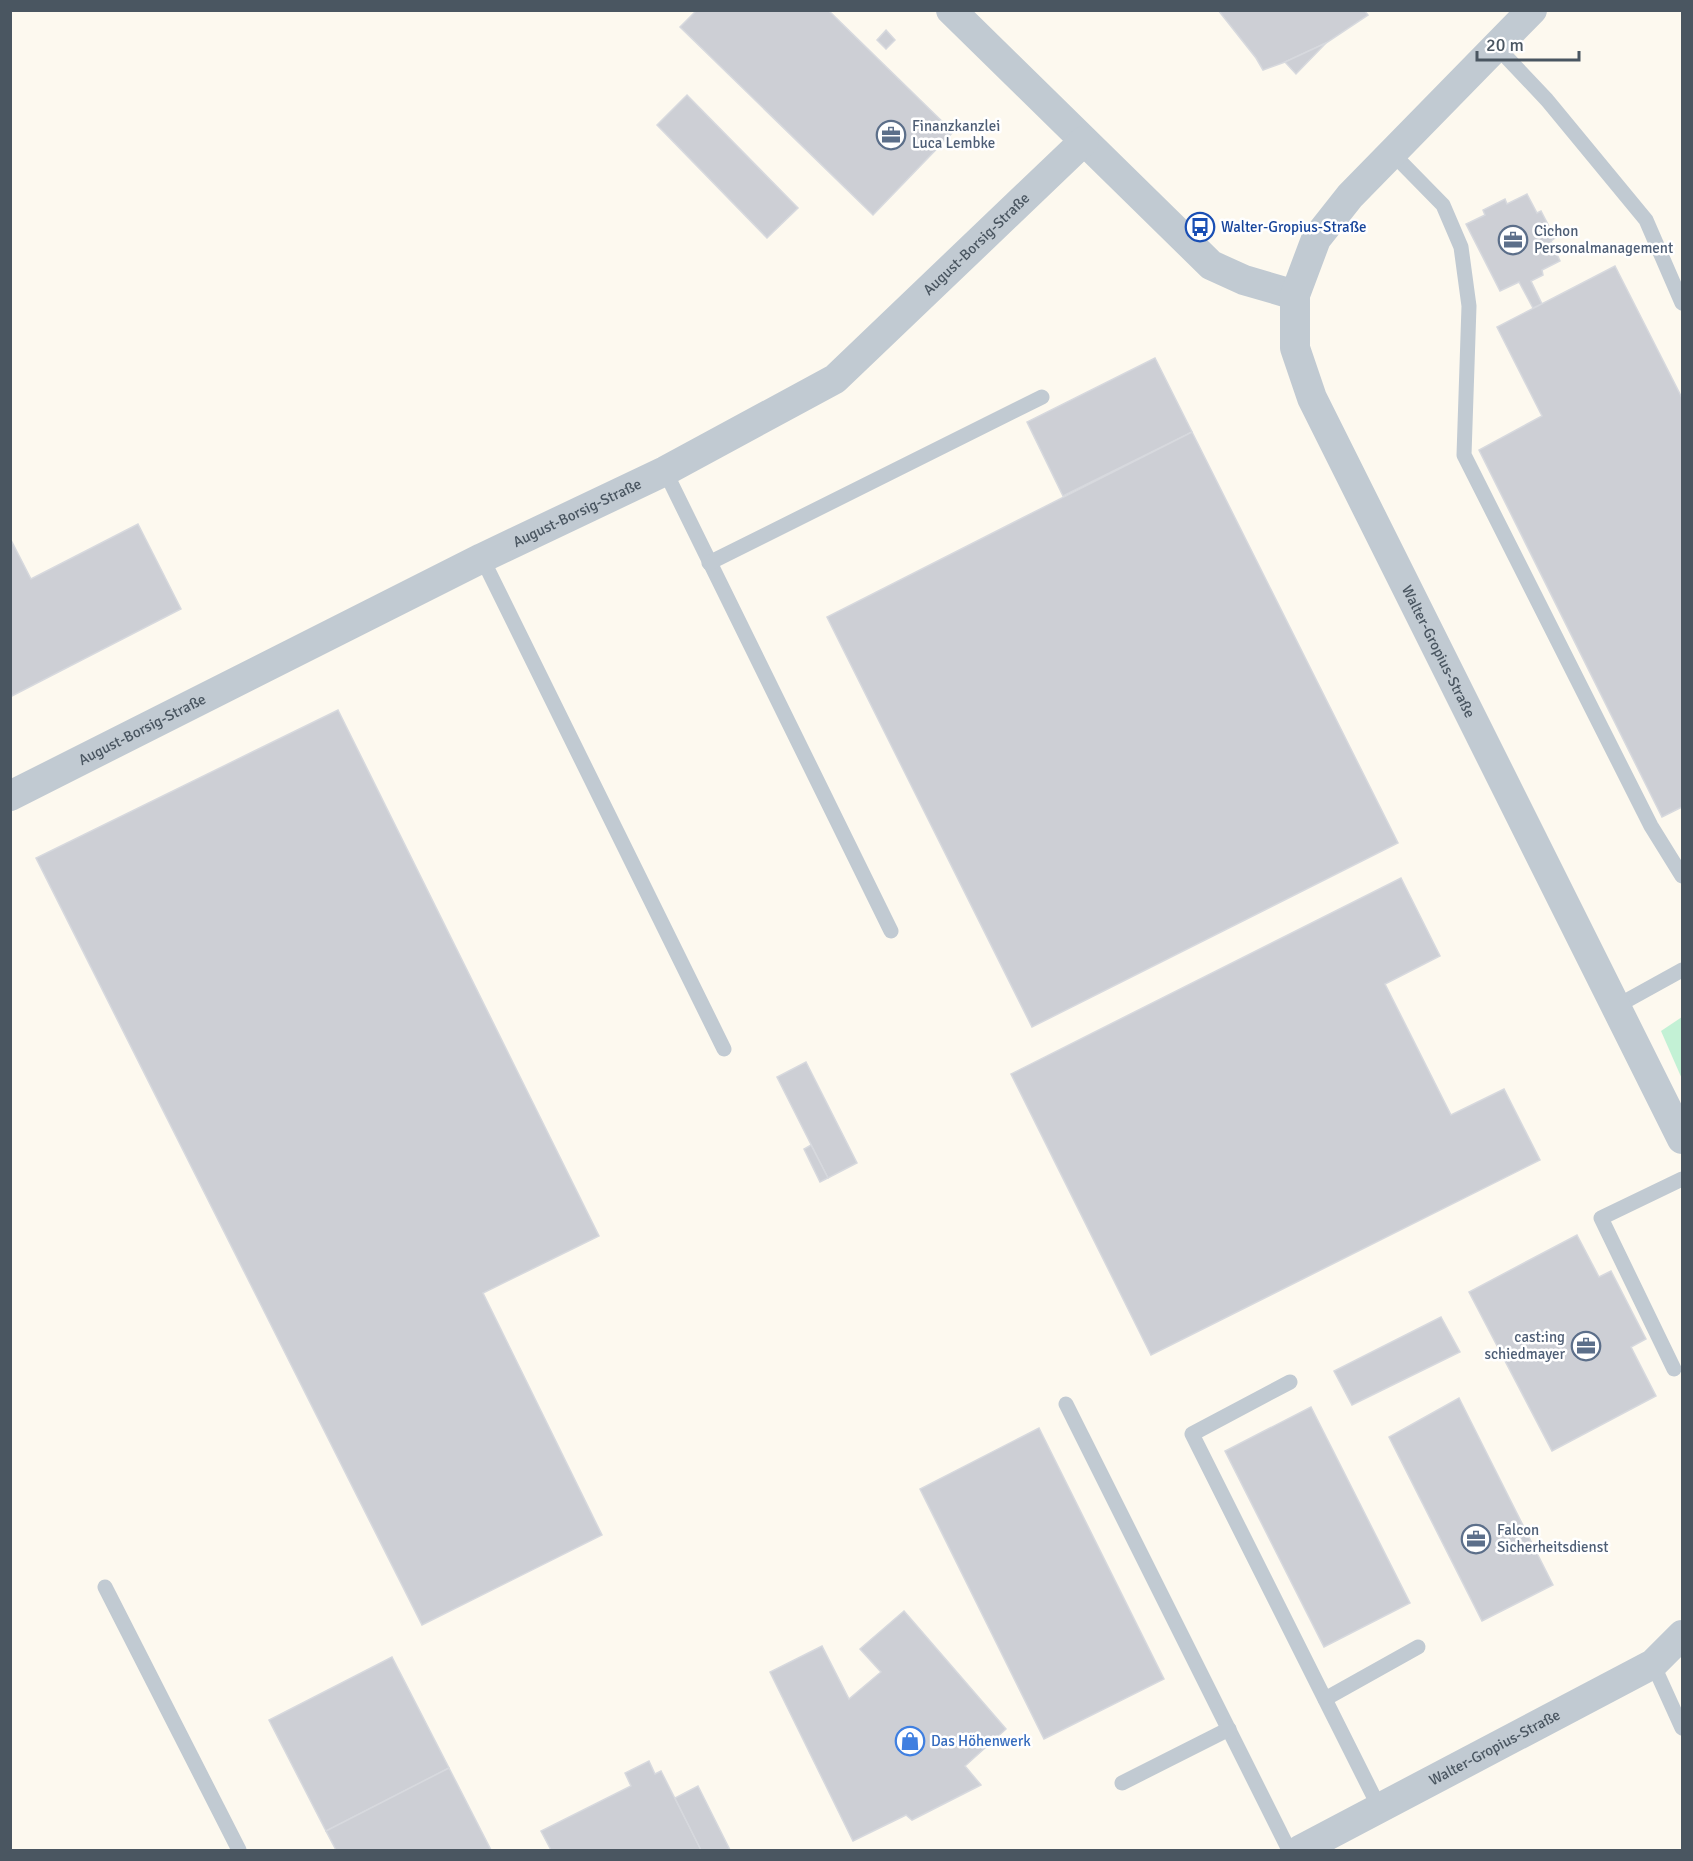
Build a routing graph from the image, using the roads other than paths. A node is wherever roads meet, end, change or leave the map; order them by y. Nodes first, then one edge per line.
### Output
1 (951, 10) edge
2 (1532, 10) edge
3 (1496, 46) junction
4 (1084, 141) junction
5 (1392, 153) junction
6 (1295, 295) junction
7 (1683, 303) edge
8 (1042, 397) dead end
9 (665, 471) junction
10 (482, 558) junction
11 (709, 563) junction
12 (10, 796) edge
13 (1683, 876) edge
14 (891, 931) dead end
15 (1683, 970) edge
16 (1616, 1007) junction
17 (724, 1049) dead end
18 (1683, 1139) edge
19 (1683, 1179) edge
20 (1674, 1369) dead end
21 (1290, 1382) dead end
22 (1066, 1404) dead end
23 (105, 1587) dead end
24 (1683, 1635) edge
25 (1418, 1647) dead end
26 (1653, 1664) junction
27 (1325, 1699) junction
28 (1683, 1728) edge
29 (1229, 1729) junction
30 (1122, 1783) dead end
31 (1380, 1809) junction
32 (239, 1851) edge
33 (1289, 1851) edge
34 (1300, 1851) edge

1 - 4 street
2 - 3 street, Walter-Gropius-Straße
3 - 5 street, Walter-Gropius-Straße
3 - 7 lane
4 - 6 street
4 - 9 street, August-Borsig-Straße
5 - 6 street, Walter-Gropius-Straße
5 - 13 lane
6 - 16 street, Walter-Gropius-Straße
8 - 11 lane
9 - 10 street, August-Borsig-Straße
9 - 11 lane
10 - 12 street, August-Borsig-Straße
10 - 17 lane
11 - 14 lane
15 - 16 lane
16 - 18 street, Walter-Gropius-Straße
19 - 20 lane
21 - 27 lane
22 - 29 lane
23 - 32 lane
24 - 26 street, Walter-Gropius-Straße
25 - 27 lane
26 - 28 lane
26 - 31 street, Walter-Gropius-Straße
27 - 31 lane
29 - 30 lane
29 - 33 lane
31 - 34 street, Walter-Gropius-Straße

